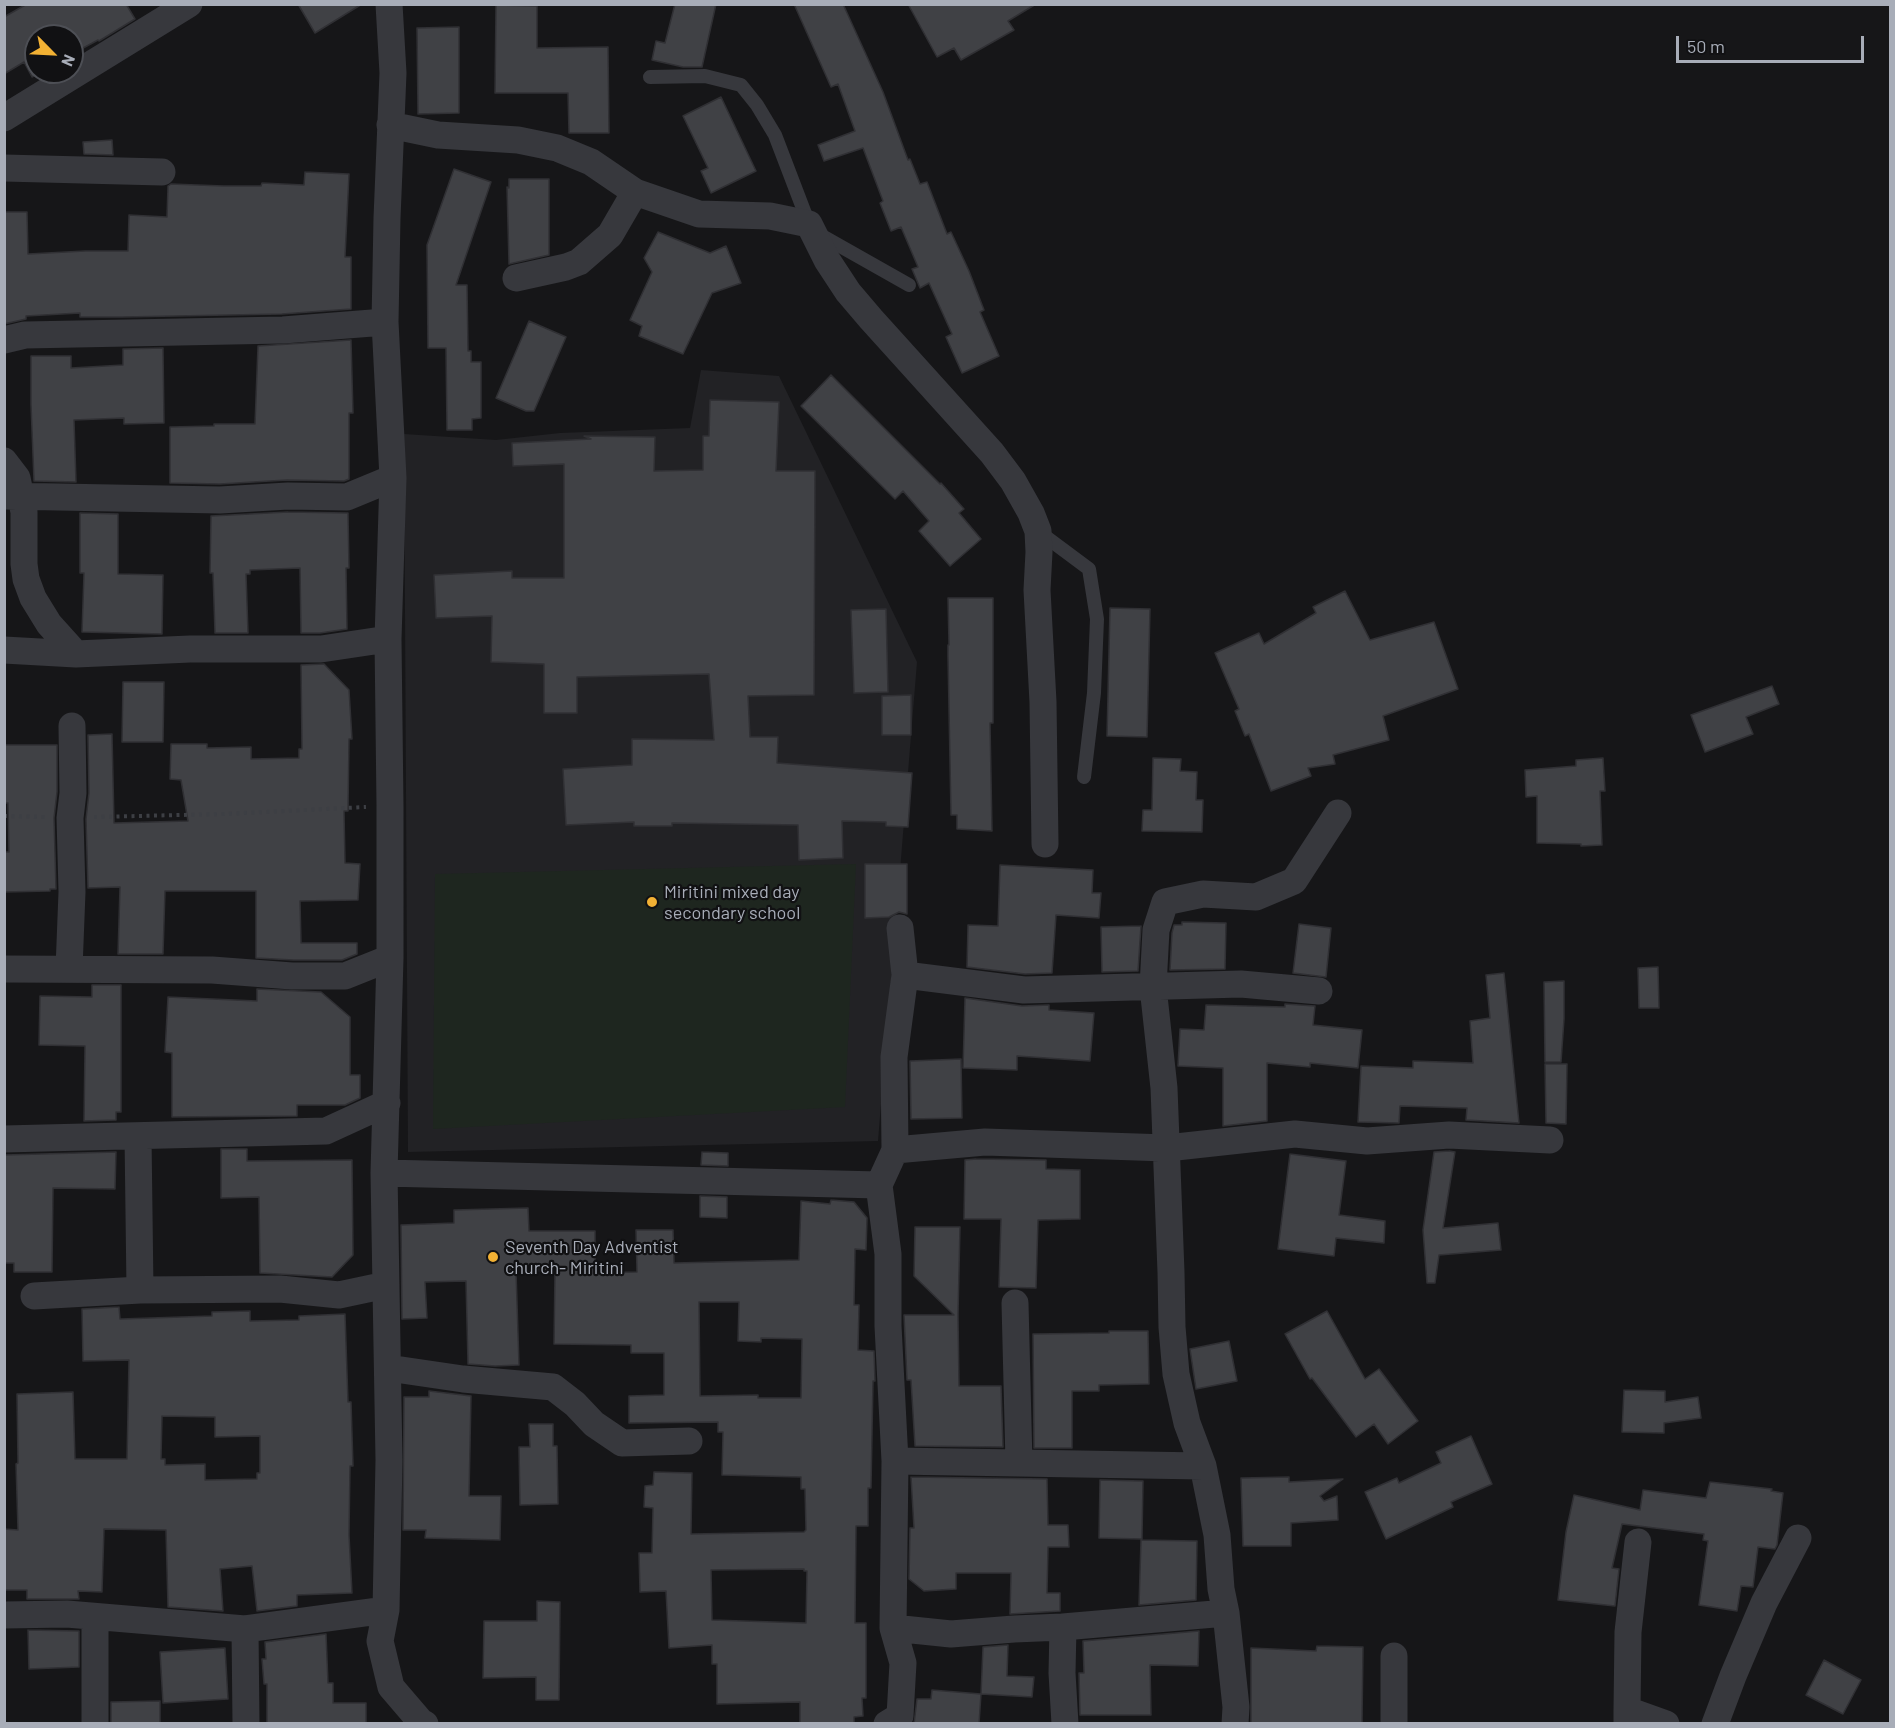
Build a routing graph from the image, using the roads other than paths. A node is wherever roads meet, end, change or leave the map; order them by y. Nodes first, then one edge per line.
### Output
1 (189, 4) edge
2 (389, 4) edge
3 (650, 77) dead end
4 (4, 118) edge
5 (390, 125) junction
6 (4, 168) edge
7 (162, 172) dead end
8 (635, 192) junction
9 (811, 227) junction
10 (516, 278) dead end
11 (909, 285) dead end
12 (385, 322) junction
13 (4, 340) edge
14 (4, 461) edge
15 (393, 478) junction
16 (12, 496) edge
17 (1038, 531) junction
18 (388, 639) junction
19 (4, 650) edge
20 (76, 654) junction
21 (72, 726) dead end
22 (1084, 777) dead end
23 (1338, 813) dead end
24 (1045, 844) dead end
25 (900, 928) dead end
26 (390, 958) junction
27 (4, 969) edge
28 (69, 969) junction
29 (905, 975) junction
30 (1153, 987) junction
31 (1319, 991) dead end
32 (387, 1103) junction
33 (138, 1136) junction
34 (4, 1139) edge
35 (1550, 1140) dead end
36 (1167, 1148) junction
37 (896, 1150) junction
38 (384, 1173) junction
39 (879, 1185) junction
40 (386, 1285) junction
41 (140, 1290) junction
42 (34, 1296) dead end
43 (1015, 1303) dead end
44 (388, 1368) junction
45 (689, 1442) dead end
46 (895, 1461) junction
47 (1019, 1463) junction
48 (1203, 1466) junction
49 (1798, 1538) dead end
50 (1638, 1542) dead end
51 (386, 1610) junction
52 (1226, 1613) junction
53 (4, 1616) edge
54 (95, 1618) junction
55 (892, 1628) junction
56 (1063, 1628) junction
57 (245, 1629) junction
58 (1395, 1656) dead end
59 (1627, 1717) edge
60 (896, 1721) edge
61 (422, 1723) edge
62 (95, 1724) edge
63 (246, 1724) edge
64 (1065, 1724) edge
65 (1235, 1724) edge
66 (1394, 1724) edge
67 (1666, 1724) edge
68 (1715, 1724) edge

1 - 4 street
2 - 5 street
3 - 9 lane
5 - 8 street
5 - 12 street
6 - 7 street
8 - 9 street
8 - 10 street
9 - 11 lane
9 - 17 street
12 - 13 street
12 - 15 street
14 - 16 street
15 - 16 street
15 - 18 street
16 - 20 street
17 - 22 lane
17 - 24 street
18 - 20 street
18 - 26 street
19 - 20 street
21 - 28 street
23 - 30 street
25 - 29 street
26 - 28 street
26 - 32 street
27 - 28 street
29 - 30 street
29 - 37 street
30 - 31 street
30 - 36 street
32 - 33 street
32 - 38 street
33 - 34 street
33 - 41 street
35 - 36 street
36 - 37 street
36 - 48 street
37 - 39 street
38 - 39 street
38 - 40 street
39 - 46 street
40 - 41 street
40 - 44 street
41 - 42 street
43 - 47 street
44 - 45 street
44 - 51 street
46 - 47 street
46 - 55 street
47 - 48 street
48 - 52 street
49 - 68 street
50 - 59 street
51 - 57 street
51 - 61 street
52 - 56 street
52 - 65 street
53 - 54 street
54 - 57 street
54 - 62 street
55 - 56 street
55 - 60 street
56 - 64 street
57 - 63 street
58 - 66 street
59 - 67 street

